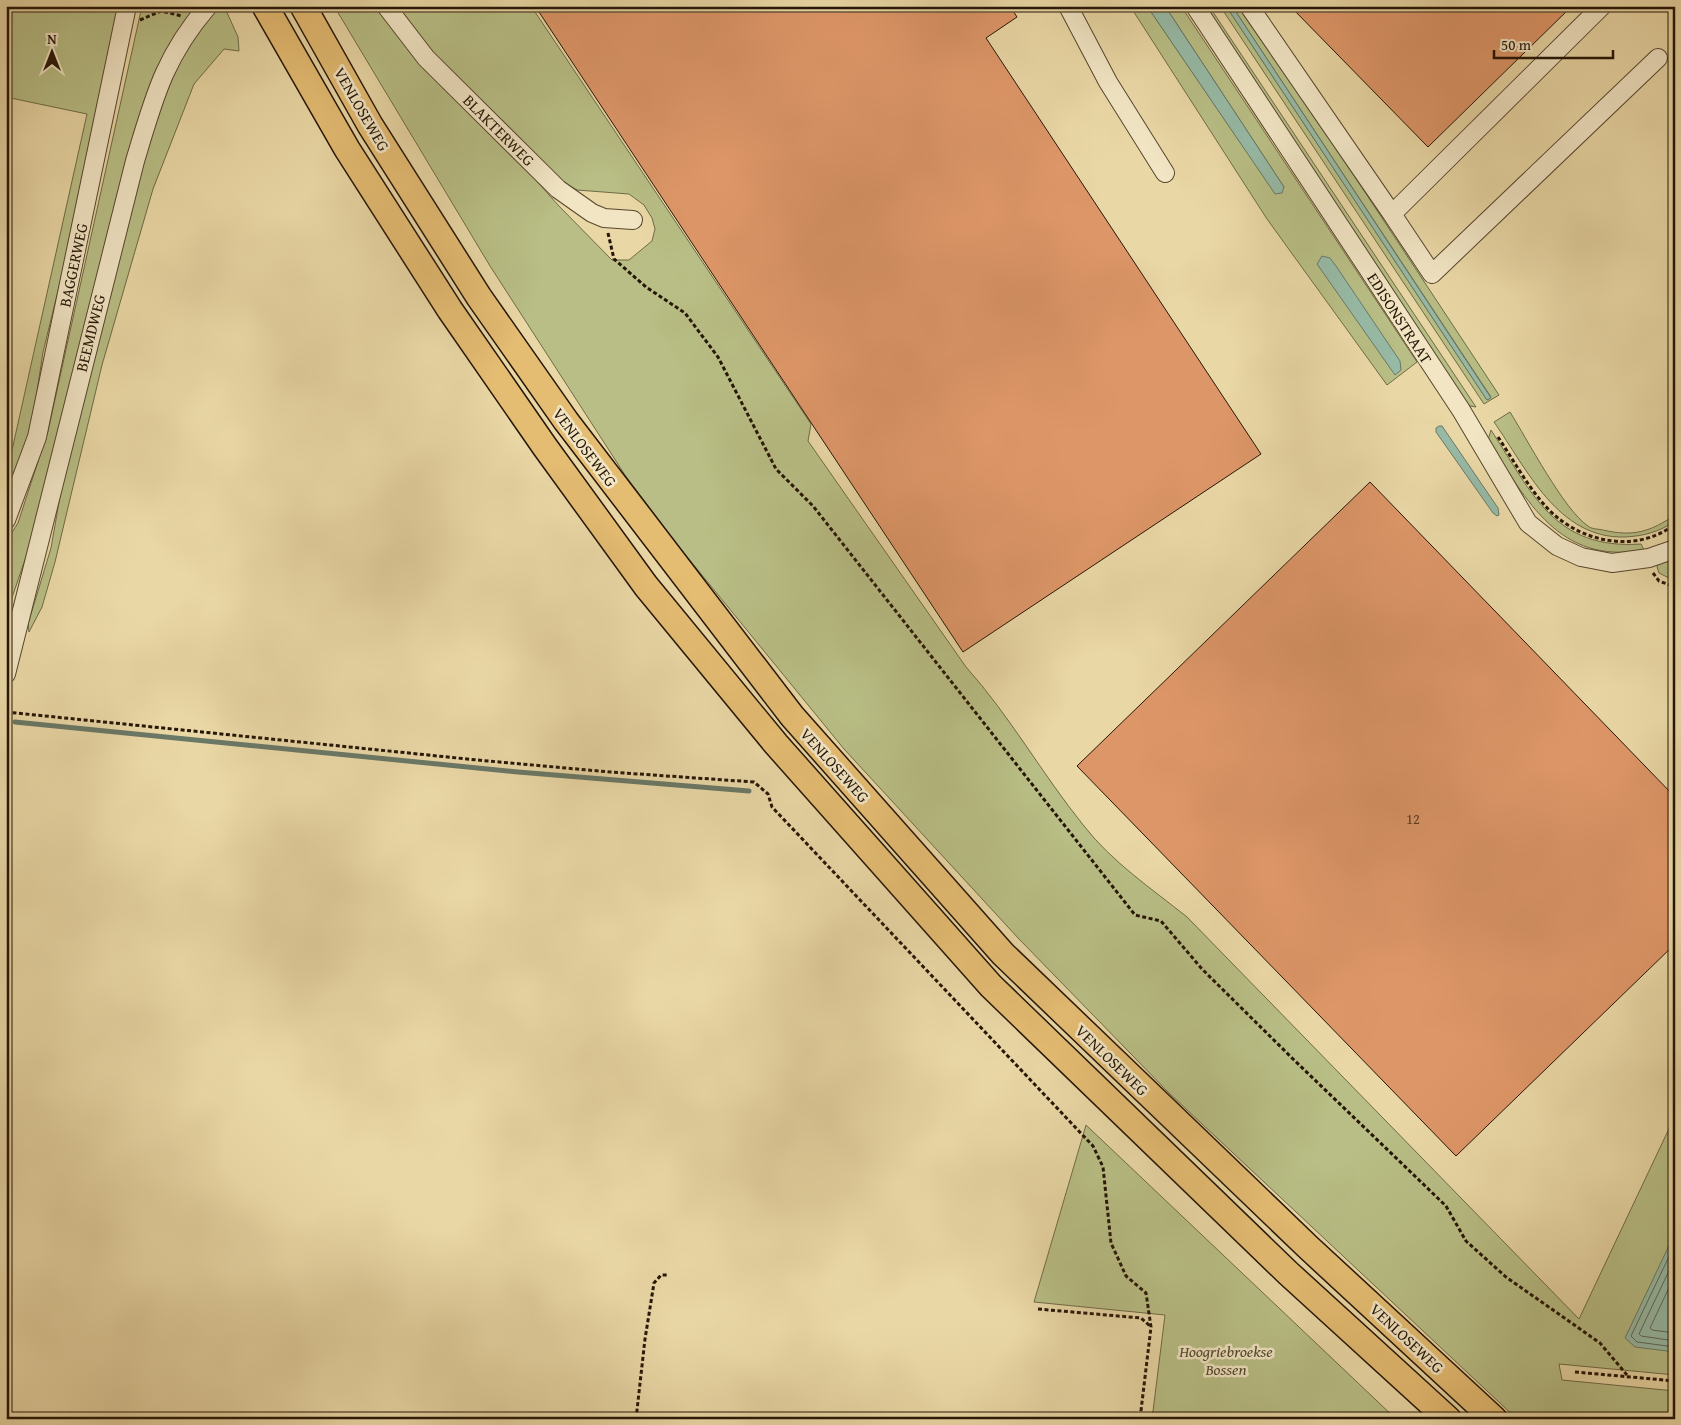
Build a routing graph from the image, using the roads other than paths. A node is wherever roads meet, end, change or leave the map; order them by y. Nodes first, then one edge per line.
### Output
1 (127, 6) edge
2 (208, 6) edge
3 (265, 6) edge
4 (303, 6) edge
5 (386, 6) edge
6 (1068, 6) edge
7 (1195, 6) edge
8 (1249, 6) edge
9 (1602, 6) edge
10 (1658, 58) dead end
11 (1165, 173) dead end
12 (1392, 214) junction
13 (633, 220) dead end
14 (6, 520) edge
15 (1675, 548) edge
16 (11, 637) edge
17 (6, 674) edge
18 (1448, 1419) edge
19 (1494, 1419) edge

1 - 14 street, BAGGERWEG
2 - 16 street, BEEMDWEG
3 - 18 highway, VENLOSEWEG
4 - 19 highway, VENLOSEWEG
5 - 13 street, BLAKTERWEG
6 - 11 street
7 - 15 street, EDISONSTRAAT
8 - 12 street
9 - 12 street
10 - 12 street
16 - 17 street, BEEMDWEG

